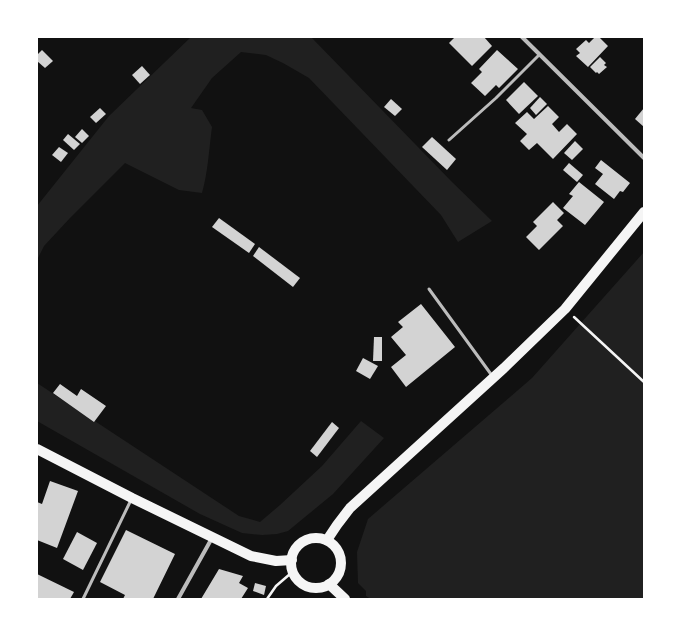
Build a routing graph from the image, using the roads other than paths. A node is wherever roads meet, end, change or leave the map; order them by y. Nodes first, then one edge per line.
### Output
1 (522, 37) edge
2 (539, 54) junction
3 (449, 140) dead end
4 (644, 158) edge
5 (644, 212) edge
6 (429, 289) dead end
7 (493, 377) junction
8 (37, 449) edge
9 (132, 498) junction
10 (212, 538) junction
11 (327, 540) junction
12 (292, 566) junction
13 (329, 584) junction
14 (83, 599) edge
15 (178, 599) edge
16 (345, 599) edge

1 - 2 street
2 - 3 lane
2 - 4 street
5 - 7 main road
6 - 7 lane
7 - 11 main road
8 - 9 main road
9 - 10 main road
9 - 14 lane
10 - 12 main road
10 - 15 street
11 - 12 main road
11 - 13 main road
12 - 13 main road
13 - 16 main road

